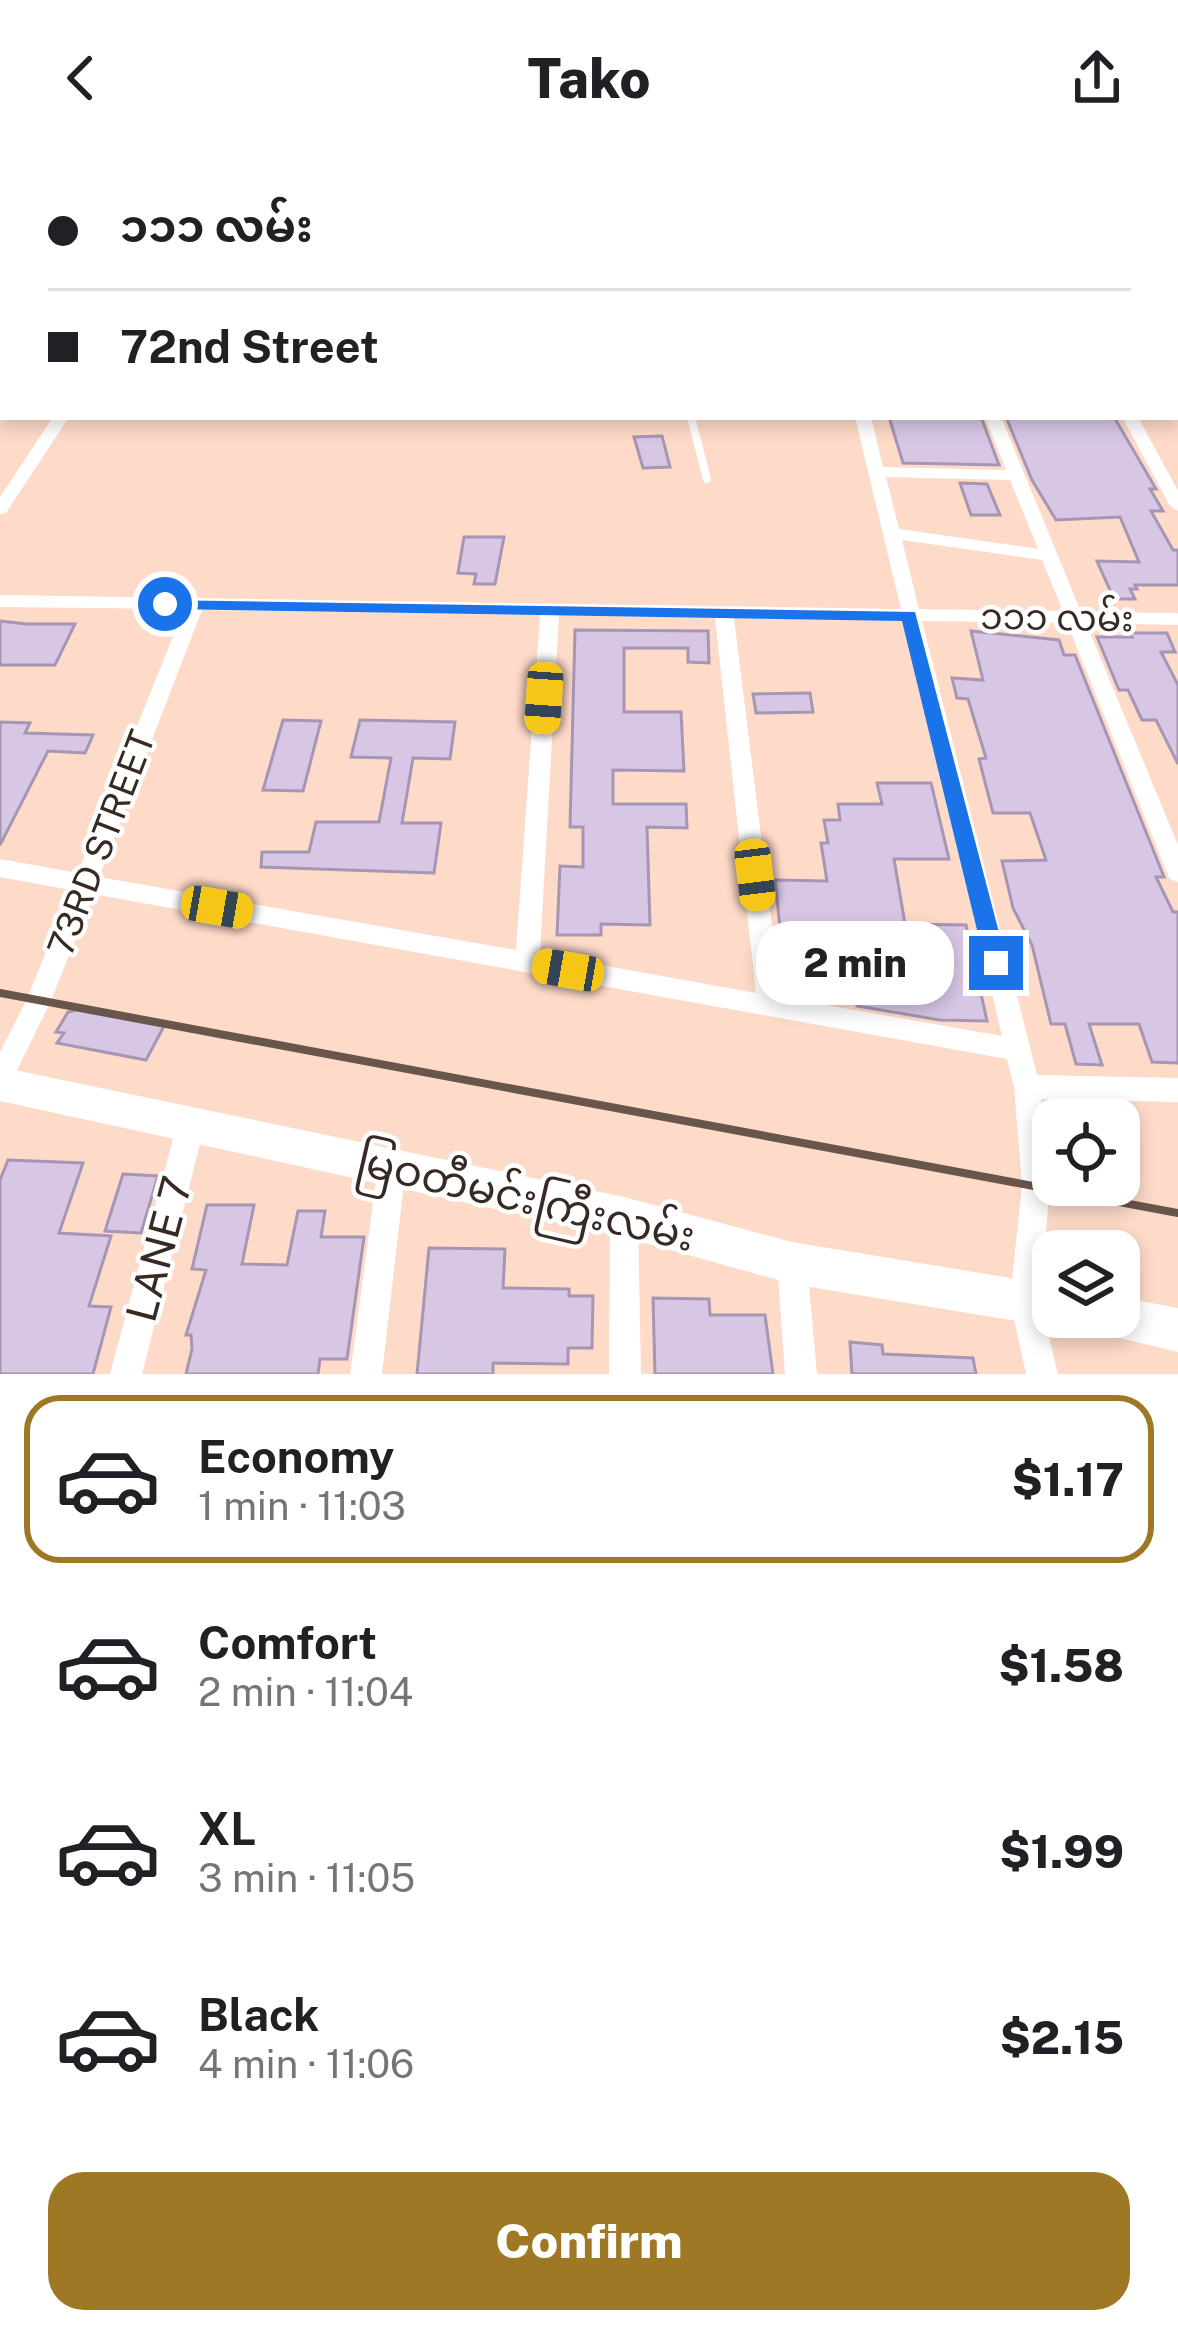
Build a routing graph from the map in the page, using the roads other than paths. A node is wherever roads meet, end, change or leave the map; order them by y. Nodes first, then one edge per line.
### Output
1 (59, 420) edge
2 (692, 420) edge
3 (864, 420) edge
4 (994, 420) edge
5 (1132, 420) edge
6 (876, 472) junction
7 (1016, 475) junction
8 (707, 479) dead end
9 (1178, 506) edge
10 (0, 509) edge
11 (890, 533) junction
12 (1048, 556) junction
13 (0, 601) edge
14 (195, 604) junction
15 (550, 610) junction
16 (724, 613) junction
17 (909, 616) junction
18 (1072, 617) junction
19 (1178, 619) edge
20 (0, 868) edge
21 (1178, 873) edge
22 (84, 883) junction
23 (527, 963) junction
24 (770, 1006) junction
25 (1018, 1050) junction
26 (0, 1081) edge
27 (1027, 1087) junction
28 (1178, 1090) edge
29 (191, 1124) junction
30 (392, 1166) junction
31 (623, 1217) junction
32 (1037, 1230) edge
33 (792, 1263) junction
34 (1032, 1302) edge
35 (1140, 1323) edge
36 (1178, 1330) edge
37 (1040, 1338) edge
38 (126, 1374) edge
39 (366, 1374) edge
40 (625, 1374) edge
41 (802, 1374) edge
42 (1042, 1374) edge

1 - 10 street
2 - 8 lane
3 - 6 street
4 - 7 street
5 - 9 street
6 - 7 street
6 - 11 street
7 - 12 street
11 - 12 street
11 - 17 street
12 - 18 street
13 - 14 street, ၁၁၁ လမ်း
14 - 15 street, ၁၁၁ လမ်း
14 - 22 street, 73RD STREET
15 - 16 street, ၁၁၁ လမ်း
15 - 23 street
16 - 17 street, ၁၁၁ လမ်း
16 - 24 street
17 - 18 street, ၁၁၁ လမ်း
17 - 25 street
18 - 19 street, ၁၁၁ လမ်း
18 - 21 street
20 - 22 street
22 - 23 street
22 - 26 street, 73RD STREET
23 - 24 street
24 - 25 street
25 - 27 street
26 - 29 main road, မြဝတီမင်းကြီးလမ်း
27 - 28 street
27 - 32 street
29 - 30 main road, မြဝတီမင်းကြီးလမ်း
29 - 38 street, LANE 7
30 - 31 main road, မြဝတီမင်းကြီးလမ်း
30 - 39 street
31 - 33 main road, မြဝတီမင်းကြီးလမ်း
31 - 40 street
33 - 34 main road, မြဝတီမင်းကြီးလမ်း
33 - 41 street
35 - 36 main road
37 - 42 street

